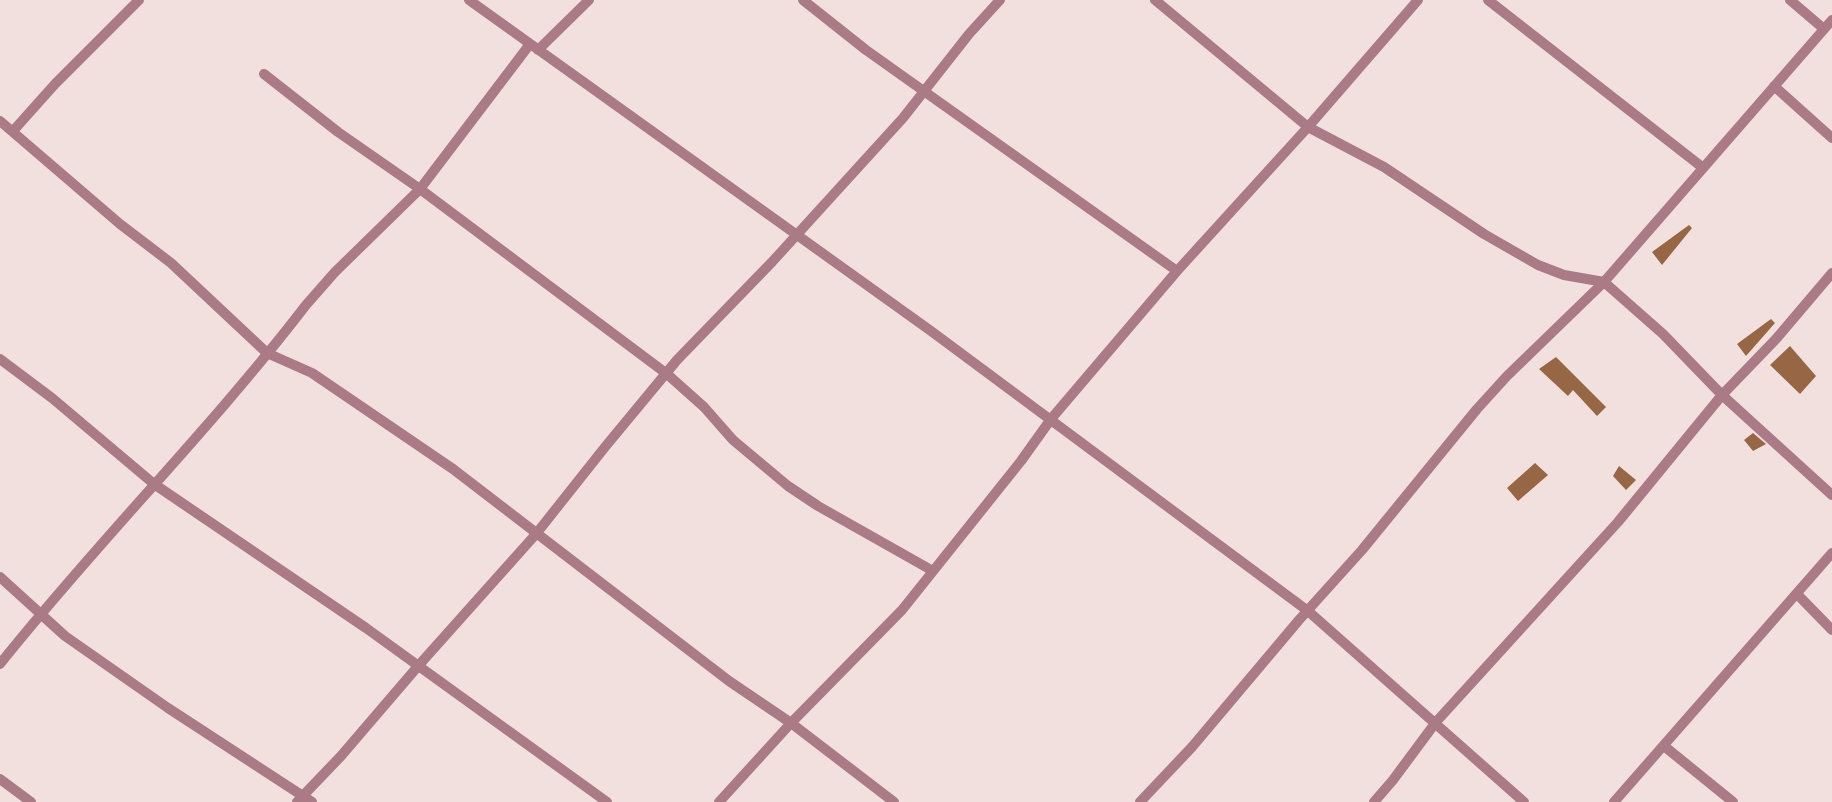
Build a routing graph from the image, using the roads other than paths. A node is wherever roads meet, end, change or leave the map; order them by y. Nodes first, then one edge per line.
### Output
1 (138, 0) edge
2 (469, 0) edge
3 (589, 0) edge
4 (803, 0) edge
5 (1000, 0) edge
6 (1155, 0) edge
7 (1418, 0) edge
8 (1488, 0) edge
9 (1790, 0) edge
10 (1832, 20) edge
11 (1824, 29) junction
12 (534, 47) junction
13 (264, 74) dead end
14 (1774, 86) junction
15 (924, 90) junction
16 (0, 120) edge
17 (1308, 127) junction
18 (13, 131) junction
19 (1832, 138) edge
20 (1702, 167) junction
21 (420, 188) junction
22 (796, 236) junction
23 (1177, 271) junction
24 (1832, 273) edge
25 (1604, 282) junction
26 (267, 353) junction
27 (0, 359) edge
28 (667, 374) junction
29 (1722, 394) junction
30 (1052, 419) junction
31 (154, 484) junction
32 (1832, 495) edge
33 (536, 534) junction
34 (1832, 553) edge
35 (933, 571) junction
36 (0, 577) edge
37 (1797, 594) junction
38 (1308, 611) junction
39 (39, 615) junction
40 (1832, 630) edge
41 (0, 664) edge
42 (419, 665) junction
43 (1436, 722) junction
44 (792, 723) junction
45 (1664, 746) junction
46 (0, 779) edge
47 (300, 799) edge
48 (1143, 801) edge
49 (31, 802) edge
50 (312, 802) edge
51 (607, 802) edge
52 (719, 802) edge
53 (894, 802) edge
54 (1374, 802) edge
55 (1524, 802) edge
56 (1614, 802) edge
57 (1733, 802) edge

1 - 18 street
2 - 12 street
3 - 12 street
4 - 15 street
5 - 15 street
6 - 17 street
7 - 17 street
8 - 20 street
9 - 11 street
10 - 11 street
11 - 14 street
12 - 21 street
12 - 22 street
13 - 21 street
14 - 19 street
14 - 20 street
15 - 22 street
15 - 23 street
16 - 18 street
17 - 23 street
17 - 25 street
18 - 26 street
20 - 25 street
21 - 26 street
21 - 28 street
22 - 28 street
22 - 30 street
23 - 30 street
24 - 29 street
25 - 29 street
25 - 38 street
26 - 31 street
26 - 33 street
27 - 31 street
28 - 33 street
28 - 35 street
29 - 32 street
29 - 43 street
30 - 35 street
30 - 38 street
31 - 39 street
31 - 42 street
33 - 42 street
33 - 44 street
34 - 37 street
35 - 44 street
36 - 39 street
37 - 40 street
37 - 45 street
38 - 43 street
38 - 48 street
39 - 41 street
39 - 47 street
42 - 47 street
42 - 51 street
43 - 54 street
43 - 55 street
44 - 52 street
44 - 53 street
45 - 56 street
45 - 57 street
46 - 49 street
47 - 50 street

